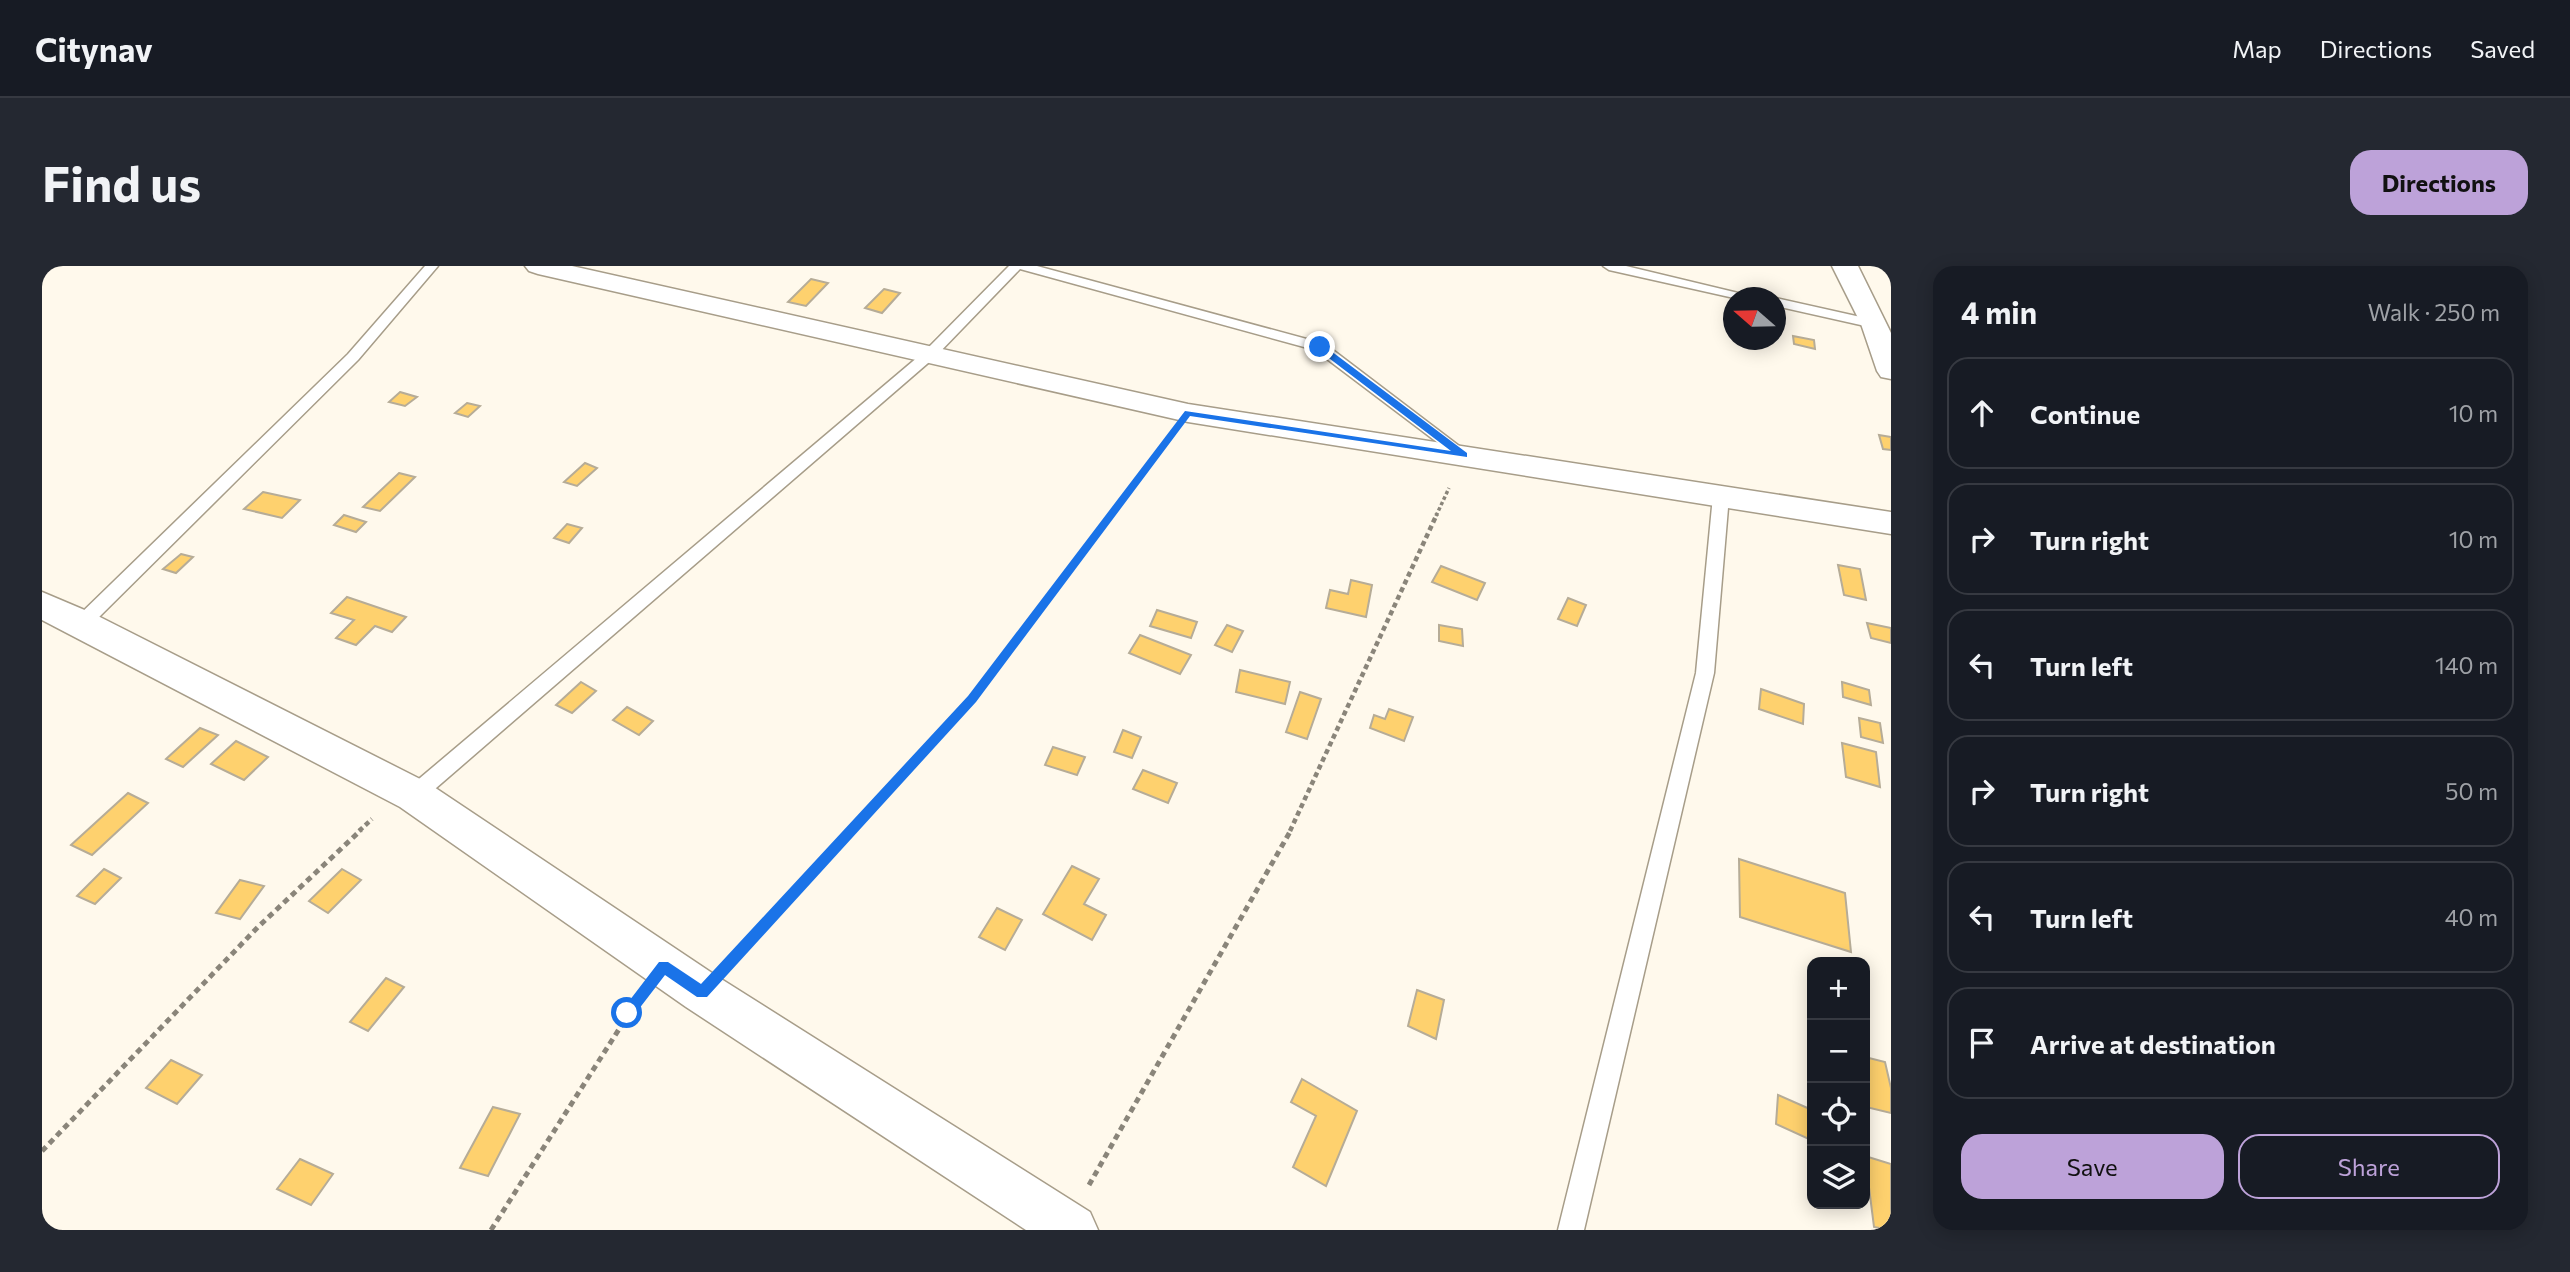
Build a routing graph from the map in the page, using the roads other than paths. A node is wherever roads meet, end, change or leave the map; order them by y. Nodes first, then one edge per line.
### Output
1 (432, 266) edge
2 (538, 266) edge
3 (1016, 266) edge
4 (1023, 266) edge
5 (1609, 266) edge
6 (1845, 266) edge
7 (1723, 291) edge
8 (1786, 304) edge
9 (1874, 324) junction
10 (930, 354) junction
11 (1891, 371) edge
12 (1463, 455) junction
13 (1721, 496) junction
14 (1891, 523) edge
15 (42, 605) edge
16 (82, 623) junction
17 (409, 793) junction
18 (1069, 1228) edge
19 (1571, 1230) edge

1 - 16 lane
2 - 10 street
3 - 10 lane
4 - 12 lane
5 - 7 lane
6 - 9 street
8 - 9 lane
9 - 11 street
10 - 12 street
10 - 17 lane
12 - 13 street
13 - 14 street
13 - 19 lane
15 - 16 street
16 - 17 street
17 - 18 street

